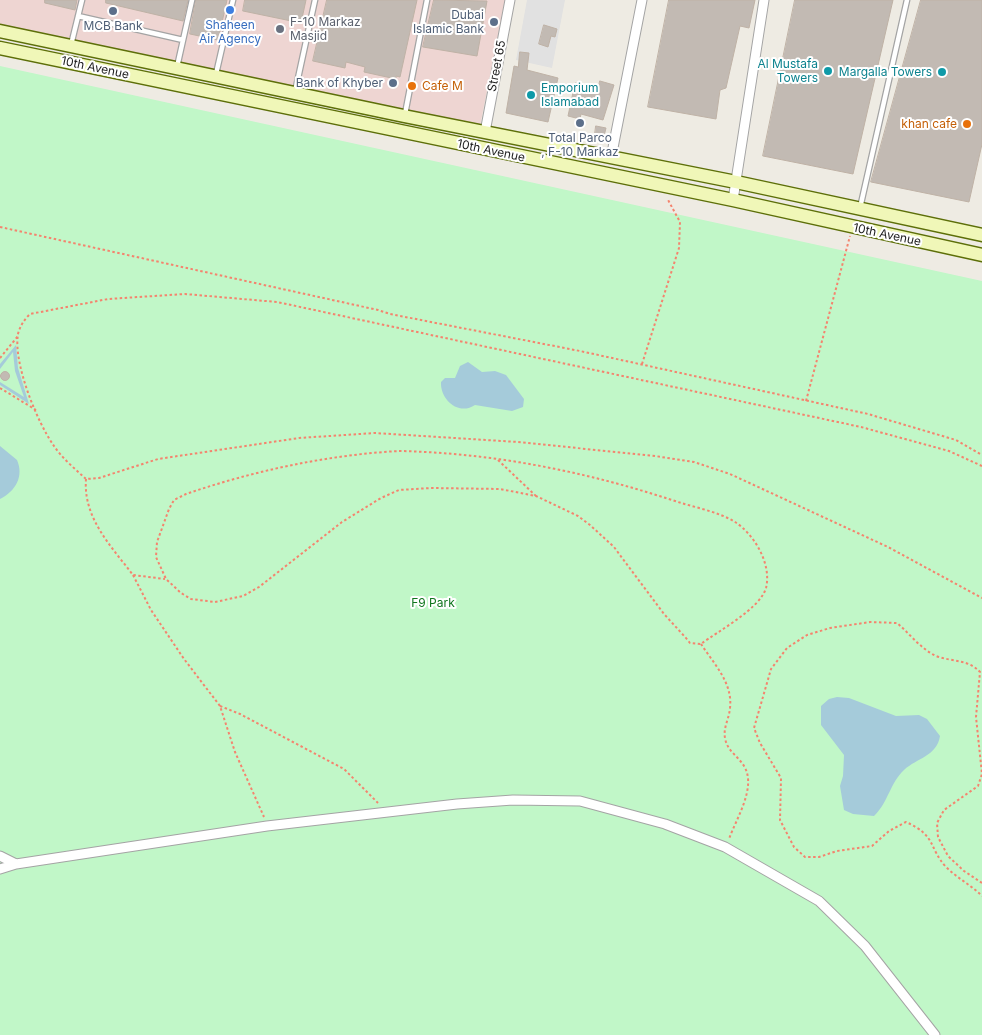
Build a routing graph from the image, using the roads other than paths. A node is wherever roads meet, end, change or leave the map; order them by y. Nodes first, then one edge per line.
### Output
1 (82, 0) edge
2 (192, 0) edge
3 (233, 0) edge
4 (315, 0) edge
5 (427, 0) edge
6 (510, 0) edge
7 (642, 0) edge
8 (764, 0) edge
9 (908, 0) edge
10 (78, 16) junction
11 (0, 31) edge
12 (183, 40) junction
13 (71, 46) junction
14 (0, 48) edge
15 (66, 62) junction
16 (177, 67) junction
17 (216, 76) junction
18 (295, 92) junction
19 (358, 106) junction
20 (404, 116) junction
21 (356, 123) junction
22 (485, 132) junction
23 (611, 158) junction
24 (736, 182) junction
25 (733, 200) junction
26 (860, 208) junction
27 (982, 235) edge
28 (982, 255) edge
29 (0, 856) edge
30 (16, 864) junction
31 (0, 869) edge
32 (934, 1035) edge

1 - 10 lane
2 - 12 lane
3 - 17 lane
4 - 18 lane
5 - 20 lane
6 - 22 street, Street 65
7 - 23 street
8 - 24 street
9 - 26 lane
10 - 12 lane
10 - 13 lane
11 - 13 main road, 10th Avenue
12 - 16 lane
13 - 15 main road
13 - 16 main road, 10th Avenue
14 - 15 main road, 10th Avenue
15 - 21 main road, 10th Avenue
16 - 17 main road, 10th Avenue
17 - 18 main road, 10th Avenue
18 - 19 main road, 10th Avenue
19 - 20 main road, 10th Avenue
19 - 21 main road
20 - 22 main road, 10th Avenue
21 - 25 main road, 10th Avenue
22 - 23 main road, 10th Avenue
23 - 24 main road, 10th Avenue
24 - 25 street
24 - 26 main road, 10th Avenue
25 - 28 main road, 10th Avenue
26 - 27 main road, 10th Avenue
29 - 30 street
30 - 31 street
30 - 32 street

